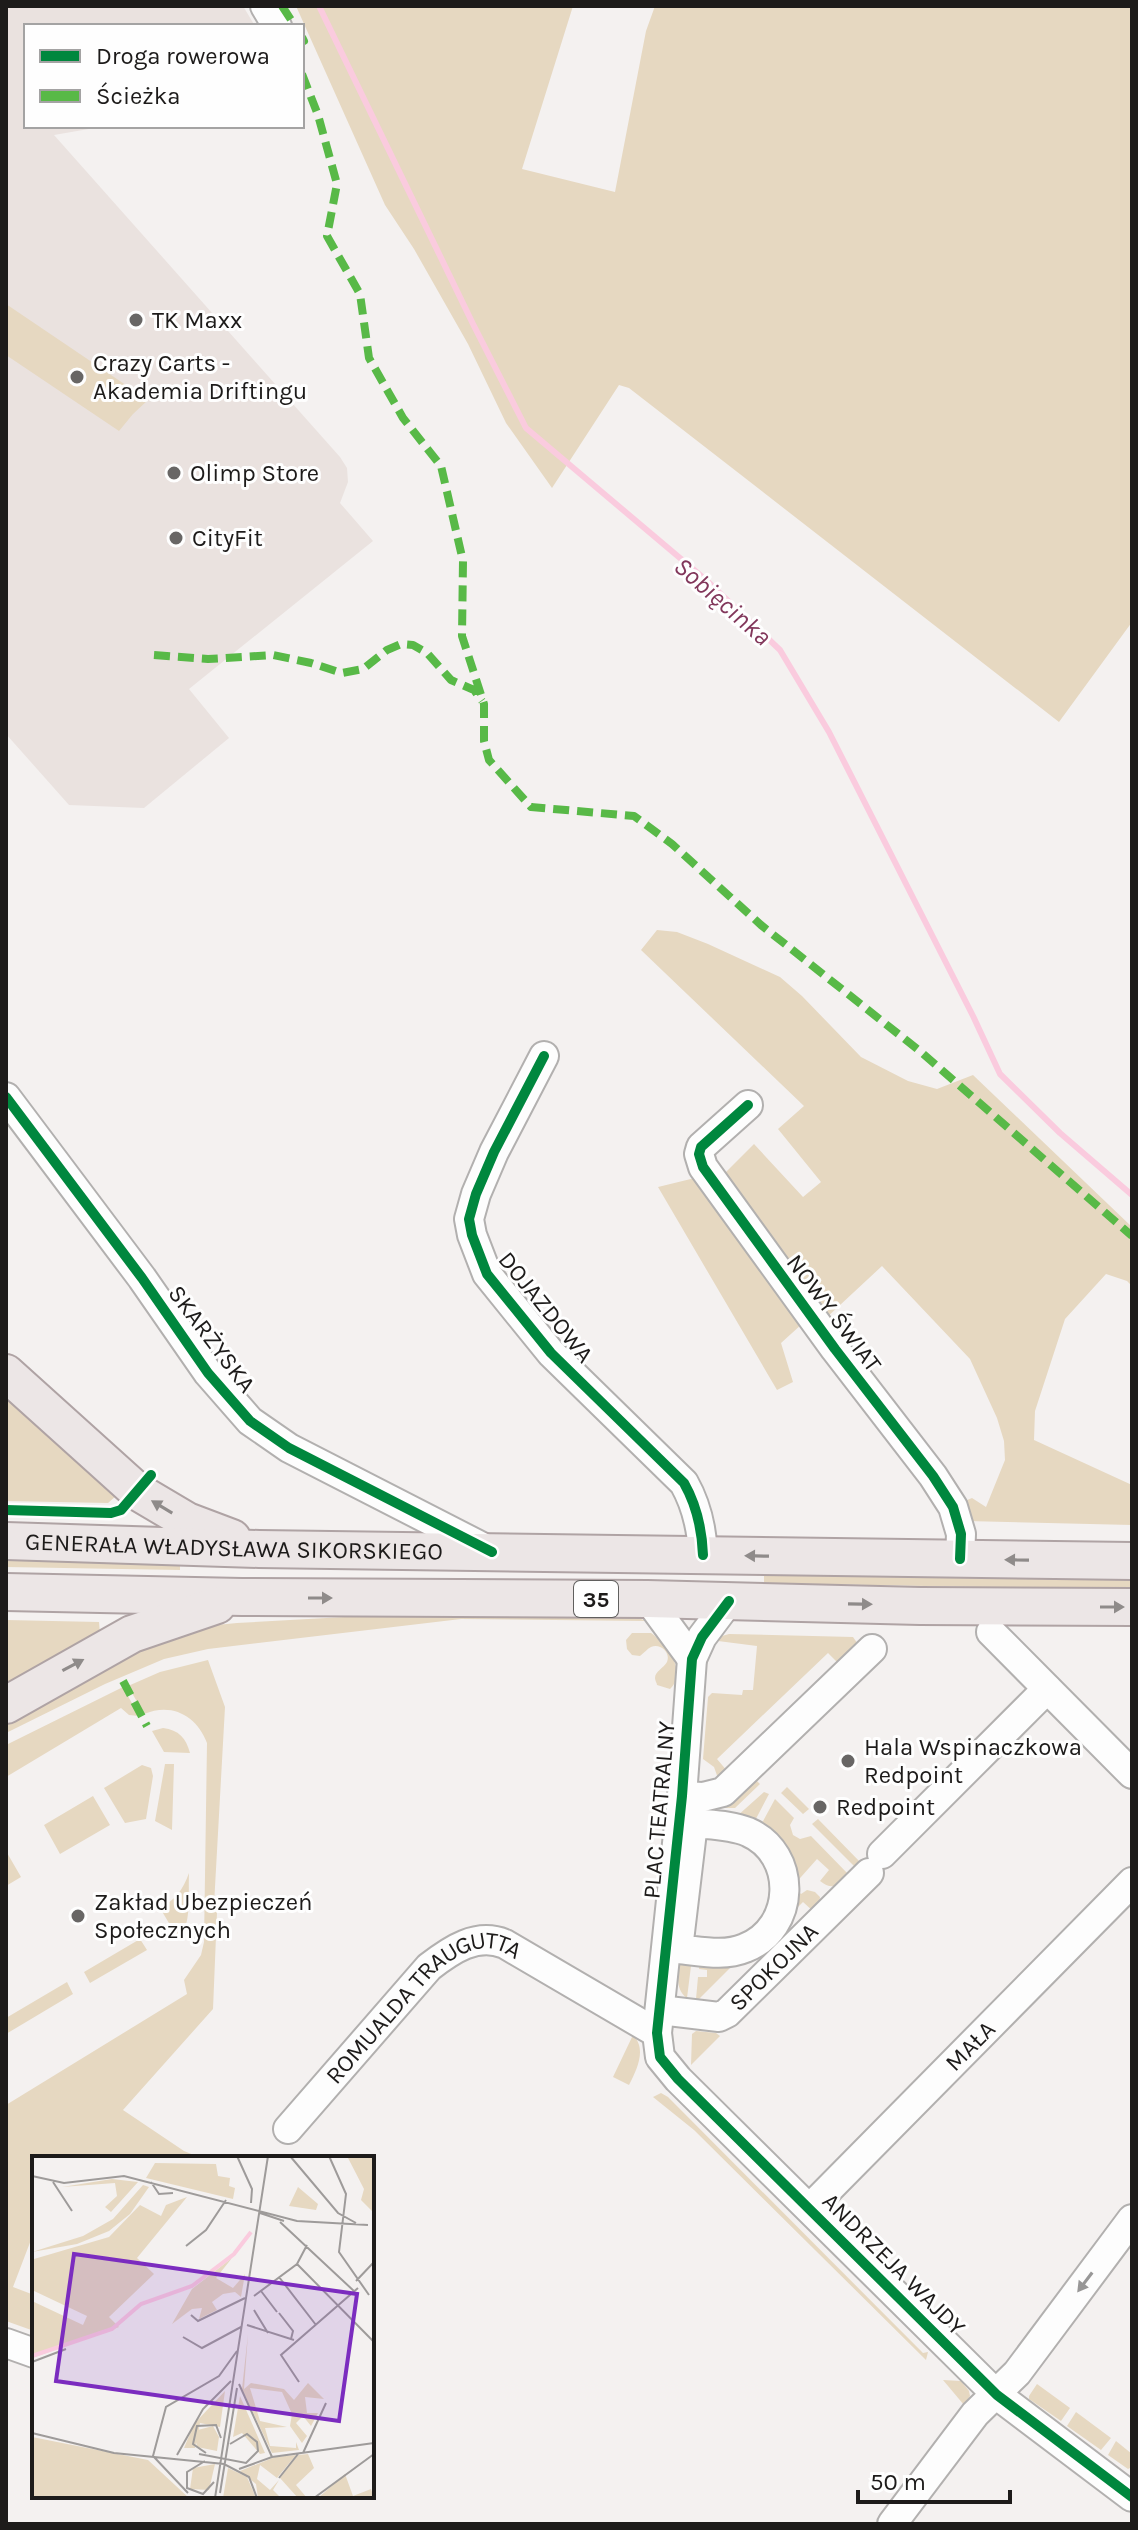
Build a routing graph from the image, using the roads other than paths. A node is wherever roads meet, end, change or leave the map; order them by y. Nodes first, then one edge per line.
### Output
1 (265, 6) edge
2 (276, 24) edge
3 (544, 1056) dead end
4 (6, 1097) edge
5 (748, 1105) dead end
6 (6, 1373) edge
7 (6, 1541) edge
8 (208, 1546) junction
9 (259, 1549) junction
10 (492, 1552) junction
11 (703, 1555) junction
12 (960, 1559) junction
13 (1132, 1561) edge
14 (6, 1592) edge
15 (206, 1595) junction
16 (242, 1597) junction
17 (648, 1599) junction
18 (729, 1601) junction
19 (1132, 1607) edge
20 (991, 1632) dead end
21 (872, 1649) dead end
22 (692, 1659) junction
23 (1047, 1689) junction
24 (6, 1705) edge
25 (1132, 1774) edge
26 (682, 1796) junction
27 (693, 1823) joint
28 (1132, 1882) edge
29 (659, 2022) junction
30 (288, 2129) dead end
31 (810, 2208) junction
32 (1132, 2219) edge
33 (6, 2343) edge
34 (32, 2352) edge
35 (997, 2395) junction
36 (1132, 2497) edge
37 (892, 2524) edge

1 - 2 street
3 - 11 street, DOJAZDOWA
4 - 10 street, SKARŻYSKA
5 - 12 street, NOWY ŚWIAT
9 -> 6 main road
7 - 8 main road, GENERAŁA WŁADYSŁAWA SIKORSKIEGO / 35
8 - 9 main road, GENERAŁA WŁADYSŁAWA SIKORSKIEGO / 35
8 - 15 main road
9 - 10 main road, GENERAŁA WŁADYSŁAWA SIKORSKIEGO / 35
10 - 11 main road, GENERAŁA WŁADYSŁAWA SIKORSKIEGO / 35
12 -> 11 main road, GENERAŁA WŁADYSŁAWA SIKORSKIEGO / 35
13 -> 12 main road, GENERAŁA WŁADYSŁAWA SIKORSKIEGO / 35
14 - 15 main road, GENERAŁA WŁADYSŁAWA SIKORSKIEGO / 35
15 - 16 main road, GENERAŁA WŁADYSŁAWA SIKORSKIEGO / 35
16 -> 17 main road, GENERAŁA WŁADYSŁAWA SIKORSKIEGO / 35
24 -> 16 main road
17 - 18 main road, GENERAŁA WŁADYSŁAWA SIKORSKIEGO / 35
17 - 22 street
18 -> 19 main road, GENERAŁA WŁADYSŁAWA SIKORSKIEGO / 35
18 - 22 street, PLAC TEATRALNY
20 - 23 street
21 - 26 street, PLAC TEATRALNY
22 - 26 street, PLAC TEATRALNY
23 - 25 street
23 - 29 street, SPOKOJNA
26 - 29 street, PLAC TEATRALNY
27 - 27 street
28 - 31 street, MAŁA
29 - 30 street, ROMUALDA TRAUGUTTA
29 - 31 street, ANDRZEJA WAJDY
31 - 35 street, ANDRZEJA WAJDY
32 -> 35 street
33 - 34 street
35 - 36 street, ANDRZEJA WAJDY
35 - 37 street

